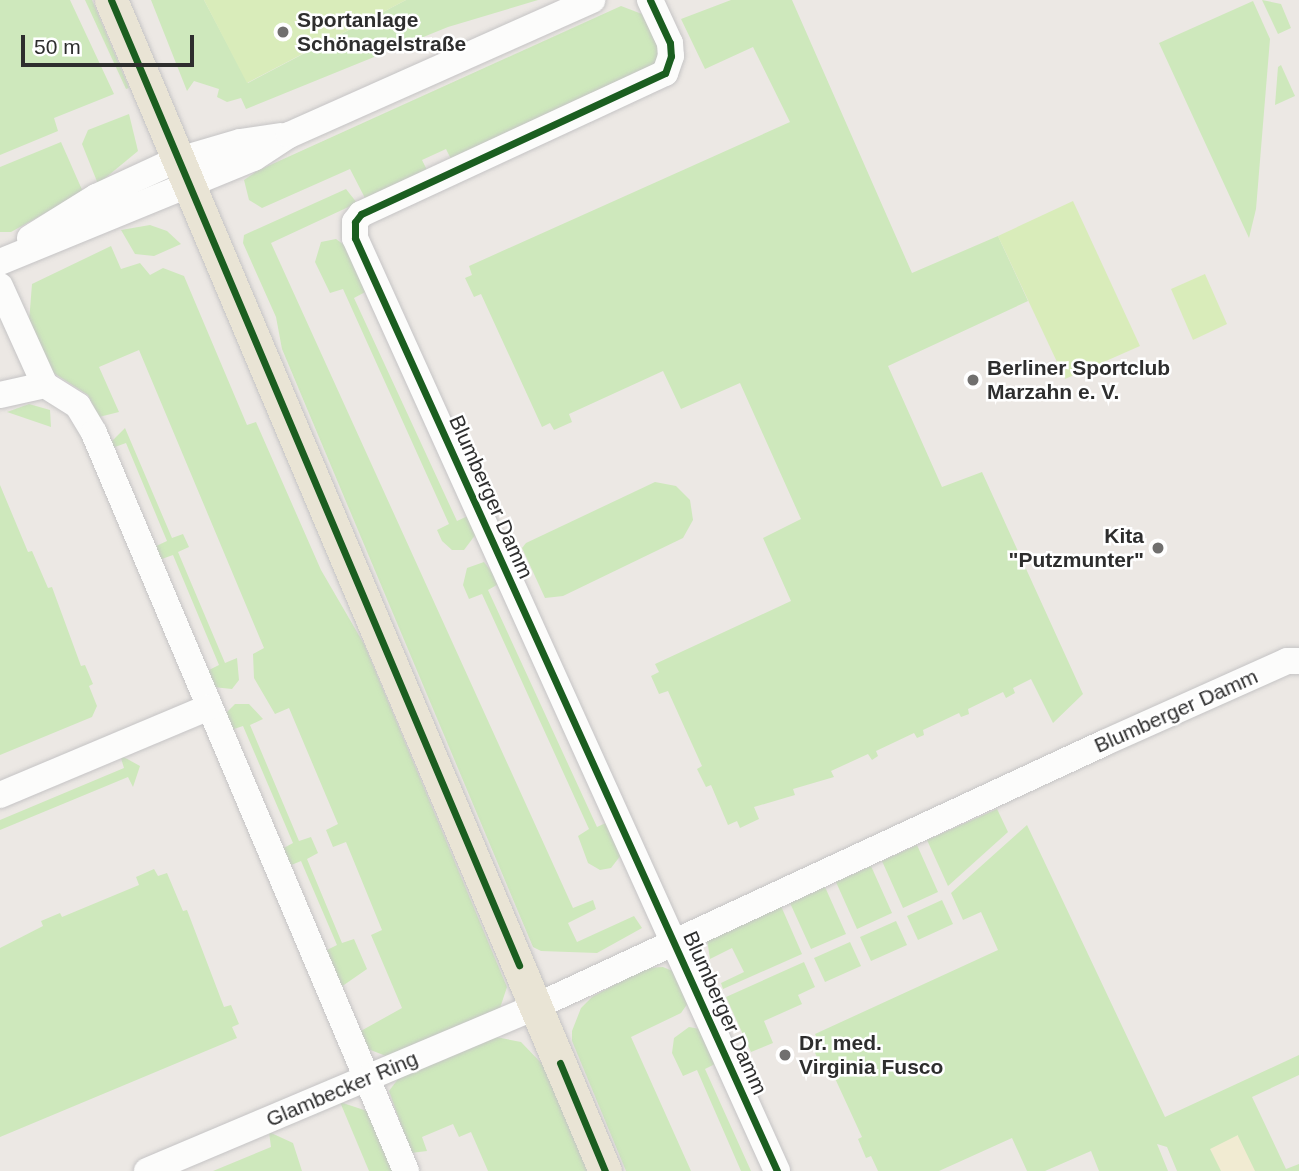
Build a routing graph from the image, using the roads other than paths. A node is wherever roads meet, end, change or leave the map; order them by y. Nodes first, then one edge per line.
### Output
1 (111, 0) edge
2 (592, 0) edge
3 (650, 0) edge
4 (183, 173) junction
5 (0, 260) edge
6 (0, 286) edge
7 (45, 385) junction
8 (0, 395) edge
9 (1299, 661) edge
10 (207, 708) junction
11 (0, 795) edge
12 (673, 941) junction
13 (537, 1006) junction
14 (366, 1079) junction
15 (147, 1171) edge
16 (406, 1171) edge
17 (605, 1171) edge
18 (777, 1171) edge

1 - 4 main road
2 - 4 street
3 - 12 street, Blumberger Damm
4 - 5 street
4 - 13 main road
6 - 7 street
7 - 8 street
7 - 10 street
9 - 12 street, Blumberger Damm
10 - 11 street
10 - 14 street
12 - 13 street, Blumberger Damm
12 - 18 street, Blumberger Damm
13 - 14 street, Glambecker Ring
13 - 17 main road
14 - 15 street, Glambecker Ring
14 - 16 street

